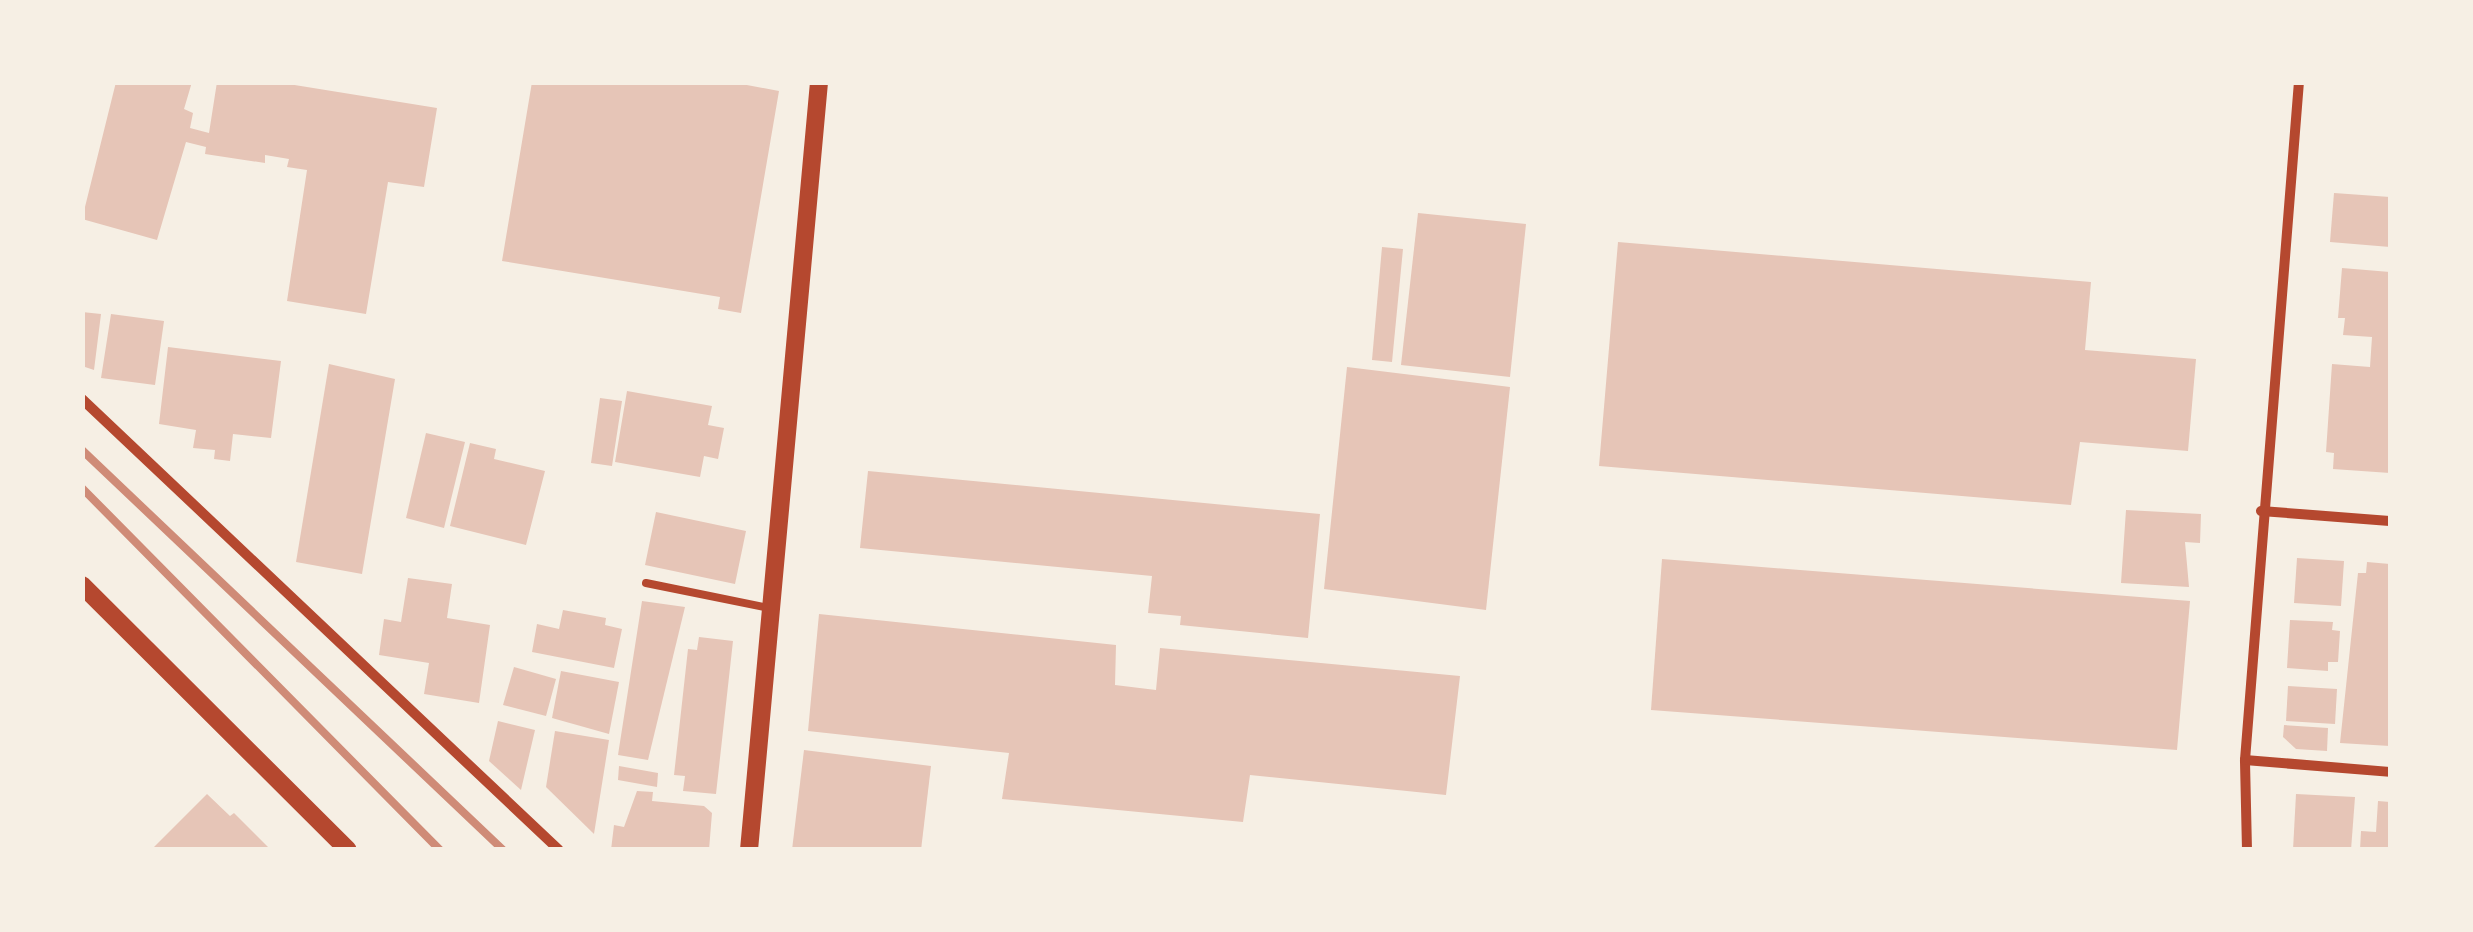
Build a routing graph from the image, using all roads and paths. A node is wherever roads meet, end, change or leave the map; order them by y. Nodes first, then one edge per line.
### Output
1 (819, 82) edge
2 (2299, 82) edge
3 (82, 399) edge
4 (2262, 510) junction
5 (2390, 521) edge
6 (646, 582) dead end
7 (82, 585) edge
8 (771, 608) junction
9 (2245, 760) junction
10 (2390, 772) edge
11 (348, 850) edge
12 (560, 850) edge
13 (749, 850) edge
14 (2247, 850) edge

1 - 8 street
2 - 4 street
3 - 12 street
4 - 5 street
4 - 9 street
6 - 8 lane
7 - 11 street
8 - 13 street
9 - 10 street
9 - 14 street

